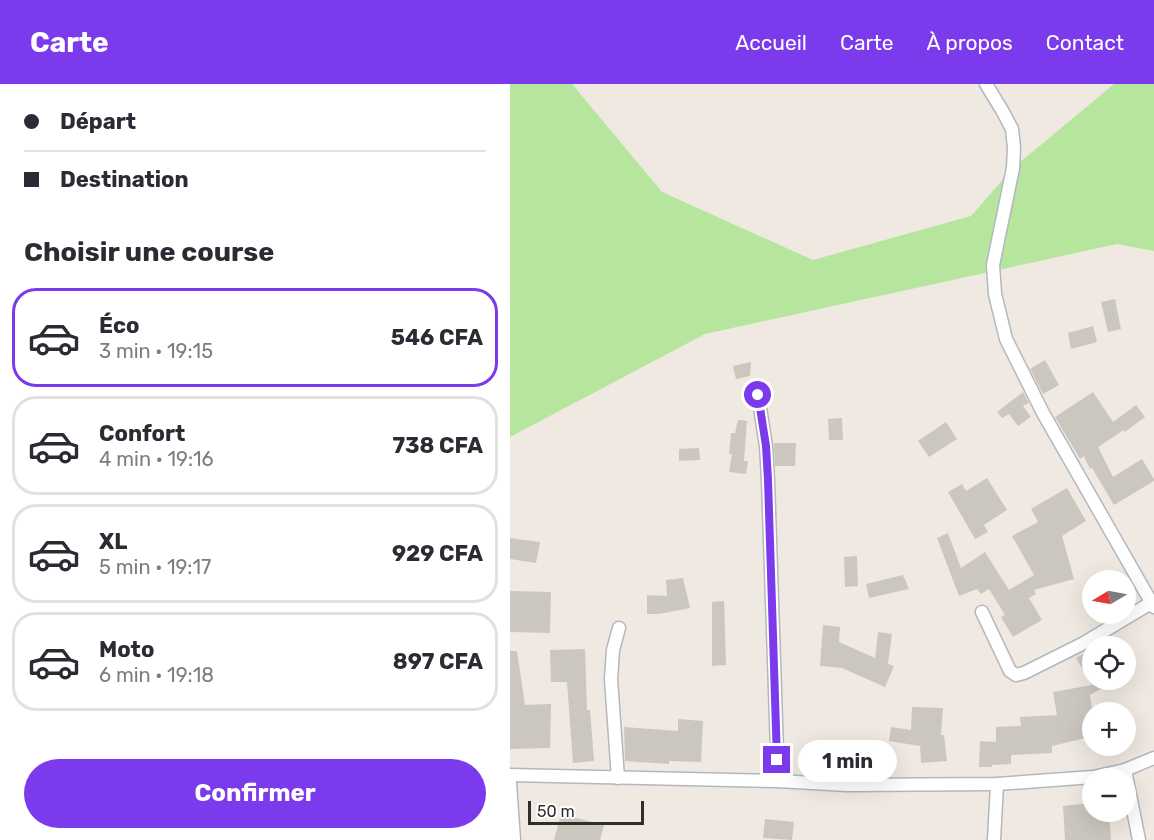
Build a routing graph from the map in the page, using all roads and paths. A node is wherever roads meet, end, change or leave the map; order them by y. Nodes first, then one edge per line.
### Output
1 (986, 84) edge
2 (758, 395) dead end
3 (1153, 605) edge
4 (982, 612) dead end
5 (619, 628) dead end
6 (1154, 758) edge
7 (1130, 768) edge
8 (510, 775) edge
9 (618, 778) junction
10 (1082, 778) edge
11 (778, 781) junction
12 (510, 783) edge
13 (997, 784) junction
14 (1135, 822) edge
15 (514, 840) edge
16 (994, 840) edge
17 (1139, 840) edge

1 - 3 street
2 - 11 street
3 - 4 street
5 - 9 street
6 - 7 street
8 - 9 street
9 - 11 street
10 - 13 street
11 - 13 street
12 - 15 street
13 - 16 street
14 - 17 street

